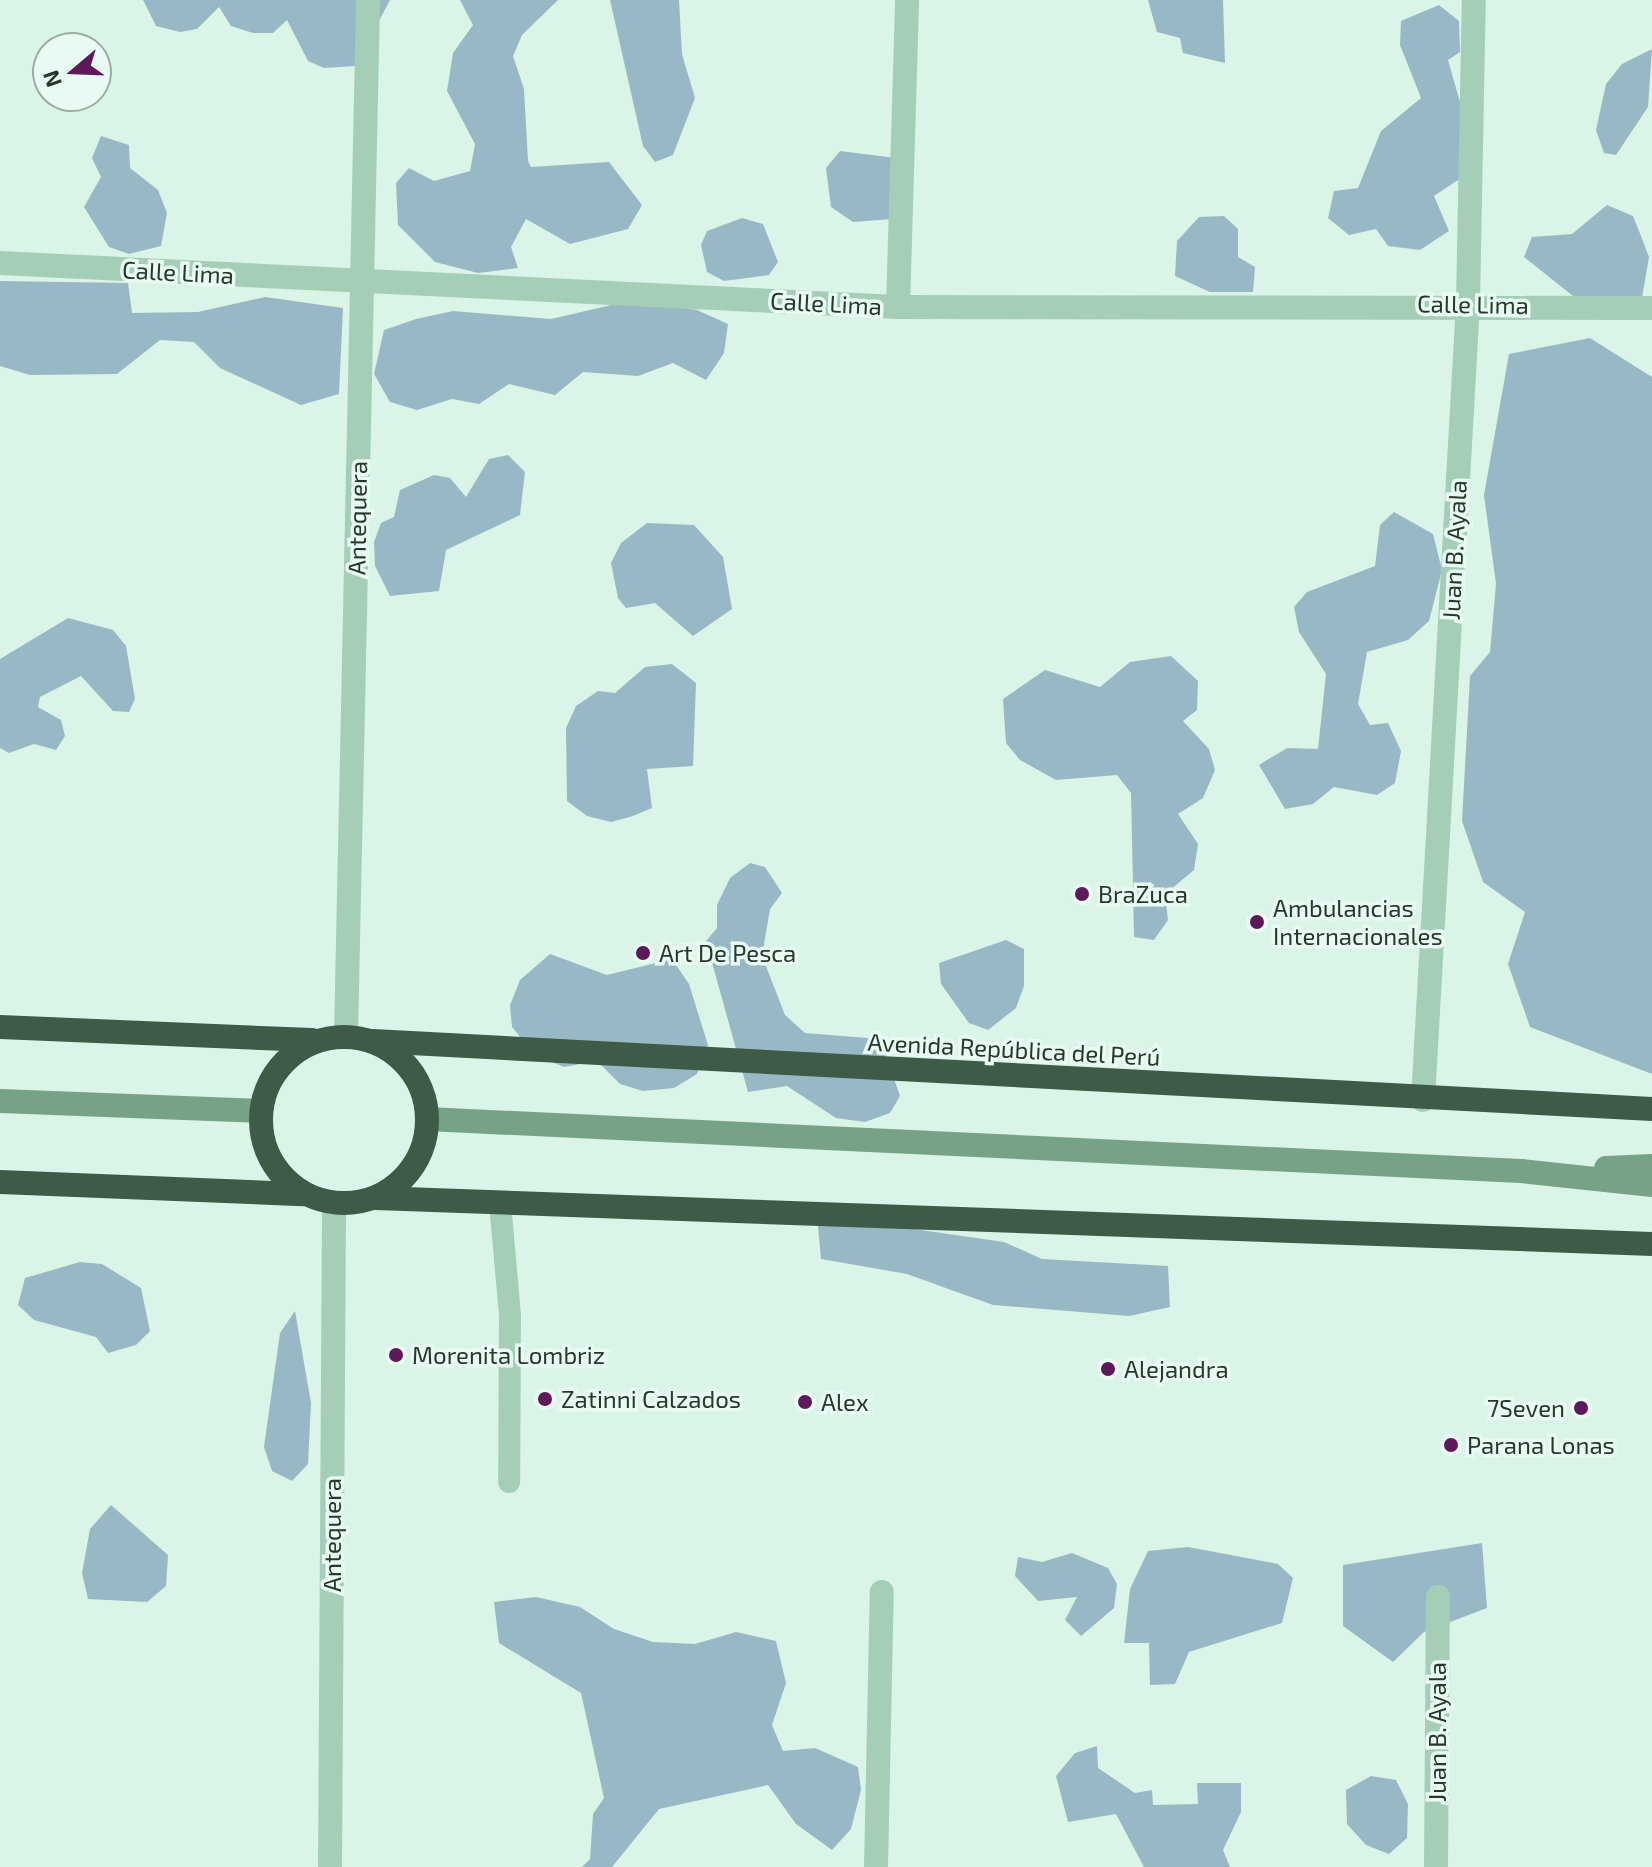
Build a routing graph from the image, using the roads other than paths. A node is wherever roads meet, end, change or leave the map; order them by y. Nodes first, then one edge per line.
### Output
1 (368, 0) edge
2 (907, 0) edge
3 (1474, 0) edge
4 (0, 263) edge
5 (362, 281) junction
6 (1468, 303) junction
7 (898, 307) junction
8 (1652, 308) edge
9 (0, 1027) edge
10 (346, 1036) junction
11 (319, 1040) junction
12 (373, 1041) junction
13 (1423, 1100) junction
14 (0, 1101) edge
15 (1652, 1109) edge
16 (261, 1111) junction
17 (427, 1119) junction
18 (1652, 1166) edge
19 (1521, 1171) junction
20 (0, 1182) edge
21 (1652, 1185) edge
22 (303, 1194) junction
23 (376, 1198) junction
24 (500, 1203) junction
25 (334, 1204) junction
26 (1652, 1244) edge
27 (509, 1482) dead end
28 (882, 1592) dead end
29 (1438, 1597) dead end
30 (330, 1867) edge
31 (876, 1867) edge
32 (1436, 1867) edge

1 - 5 street, Antequera
2 - 7 street
3 - 6 street, Juan B. Ayala
4 - 5 street, Calle Lima
5 - 7 street, Calle Lima
5 - 10 street, Antequera
6 - 7 street, Calle Lima
6 - 8 street, Calle Lima
6 - 13 street, Juan B. Ayala
9 - 11 highway
10 - 11 highway
10 - 12 highway
11 - 16 highway
12 - 13 highway, Avenida República del Perú
12 - 17 highway
13 - 15 highway, Avenida República del Perú
14 - 16 street
16 - 22 highway
17 - 19 street
17 - 23 highway
18 - 19 street
19 - 21 street
20 - 22 highway
22 - 25 highway
23 - 24 highway
23 - 25 highway
24 - 26 highway
24 - 27 lane
25 - 30 street, Antequera
28 - 31 street
29 - 32 street, Juan B. Ayala

